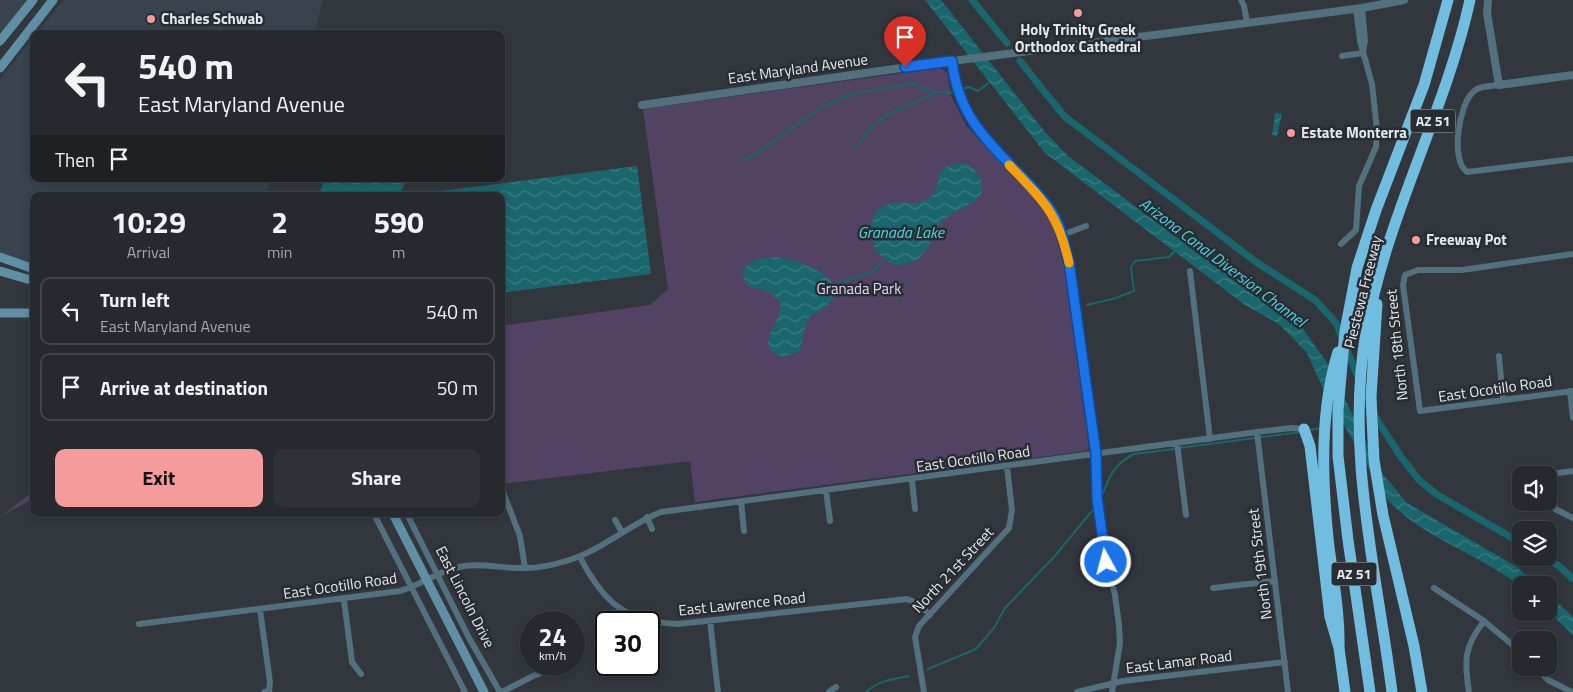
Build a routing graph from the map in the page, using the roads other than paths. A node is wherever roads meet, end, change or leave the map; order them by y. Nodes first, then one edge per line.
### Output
1 (33, 0) edge
2 (53, 0) edge
3 (1404, 0) edge
4 (1448, 0) edge
5 (1470, 0) edge
6 (1488, 0) edge
7 (1244, 2) edge
8 (1359, 8) junction
9 (1247, 22) junction
10 (0, 40) edge
11 (1363, 53) junction
12 (1342, 56) dead end
13 (952, 61) junction
14 (0, 68) edge
15 (1573, 75) edge
16 (1499, 85) junction
17 (642, 105) dead end
18 (1573, 159) edge
19 (1086, 226) dead end
20 (1062, 235) junction
21 (1341, 244) dead end
22 (1573, 254) edge
23 (0, 256) edge
24 (30, 267) edge
25 (0, 271) edge
26 (1190, 271) dead end
27 (30, 280) edge
28 (1376, 290) junction
29 (0, 313) edge
30 (30, 313) edge
31 (1345, 331) junction
32 (1499, 356) dead end
33 (1571, 391) edge
34 (1503, 400) junction
35 (1420, 411) joint
36 (1573, 418) edge
37 (1304, 429) joint
38 (1257, 432) junction
39 (1210, 439) junction
40 (1177, 443) junction
41 (1096, 454) junction
42 (1007, 466) junction
43 (1573, 471) edge
44 (912, 480) junction
45 (826, 490) junction
46 (505, 497) edge
47 (741, 501) junction
48 (915, 510) dead end
49 (1186, 515) dead end
50 (376, 517) edge
51 (395, 517) edge
52 (409, 517) edge
53 (646, 517) junction
54 (1573, 518) edge
55 (615, 520) dead end
56 (830, 521) dead end
57 (652, 529) dead end
58 (744, 531) dead end
59 (622, 532) junction
60 (580, 556) junction
61 (525, 568) junction
62 (438, 575) junction
63 (427, 581) junction
64 (1275, 581) junction
65 (413, 588) junction
66 (1213, 588) dead end
67 (1434, 588) dead end
68 (344, 600) junction
69 (260, 610) junction
70 (625, 611) edge
71 (930, 615) junction
72 (710, 621) junction
73 (660, 622) edge
74 (1484, 622) junction
75 (139, 624) dead end
76 (1512, 645) edge
77 (1339, 648) junction
78 (1285, 662) junction
79 (360, 674) dead end
80 (533, 676) edge
81 (1544, 676) edge
82 (1113, 684) junction
83 (836, 687) dead end
84 (266, 691) edge
85 (466, 692) edge
86 (484, 692) edge
87 (501, 692) edge
88 (718, 692) edge
89 (829, 692) edge
90 (924, 692) edge
91 (1077, 692) edge
92 (1112, 692) edge
93 (1288, 692) edge
94 (1345, 692) edge
95 (1370, 692) edge
96 (1392, 692) edge
97 (1422, 692) edge
98 (1469, 692) edge
99 (1572, 692) edge

1 - 10 main road
2 - 14 main road
3 - 8 street, East Maryland Avenue
4 - 31 highway, Piestewa Freeway / AZ 51
5 - 28 highway, Piestewa Freeway / AZ 51
6 - 16 street
7 - 9 street
8 - 9 street, East Maryland Avenue
8 - 11 street
9 - 13 street, East Maryland Avenue
11 - 12 street
11 - 21 street
13 - 17 street, East Maryland Avenue
13 - 20 street
15 - 16 street
16 - 18 street
19 - 20 street
20 - 41 street
22 - 35 street, North 18th Street
23 - 24 main road
25 - 27 main road
26 - 39 street
28 - 96 highway, Piestewa Freeway / AZ 51
28 - 97 highway
29 - 30 main road
31 - 77 highway
31 - 95 highway, Piestewa Freeway / AZ 51
32 - 34 street
33 - 34 street, East Ocotillo Road
33 - 36 street
34 - 35 street, East Ocotillo Road
37 - 38 street, East Ocotillo Road
37 - 77 highway
38 - 39 street, East Ocotillo Road
38 - 64 street, North 19th Street
39 - 40 street, East Ocotillo Road
40 - 41 street, East Ocotillo Road
40 - 49 street
41 - 42 street, East Ocotillo Road
41 - 82 street
42 - 44 street, East Ocotillo Road
42 - 71 street, North 21st Street
43 - 54 street
44 - 45 street, East Ocotillo Road
44 - 48 street
45 - 47 street, East Ocotillo Road
45 - 56 street
46 - 61 street
47 - 53 street, East Ocotillo Road
47 - 58 street
50 - 65 street
51 - 63 main road, East Lincoln Drive
52 - 62 street, East Lincoln Drive
53 - 57 street
53 - 59 street, East Ocotillo Road
55 - 59 street
59 - 60 street, East Ocotillo Road
60 - 61 street, East Ocotillo Road
60 - 70 street, East Lawrence Road
61 - 62 street, East Ocotillo Road
62 - 63 street, East Ocotillo Road
62 - 87 street, East Lincoln Drive
63 - 65 street, East Ocotillo Road
63 - 86 main road, East Lincoln Drive
64 - 66 street
64 - 78 street, North 19th Street
65 - 68 street, East Ocotillo Road
65 - 85 street
67 - 74 street
68 - 69 street, East Ocotillo Road
68 - 79 street
69 - 75 street, East Ocotillo Road
69 - 84 street
71 - 72 street, East Lawrence Road
71 - 90 street, North 21st Street
72 - 73 street, East Lawrence Road
72 - 88 street
74 - 76 street
74 - 98 street
77 - 94 highway
78 - 82 street, East Lamar Road
78 - 93 street, North 19th Street
80 - 87 street
81 - 99 street
82 - 91 street, East Lamar Road
82 - 92 street
83 - 89 street

